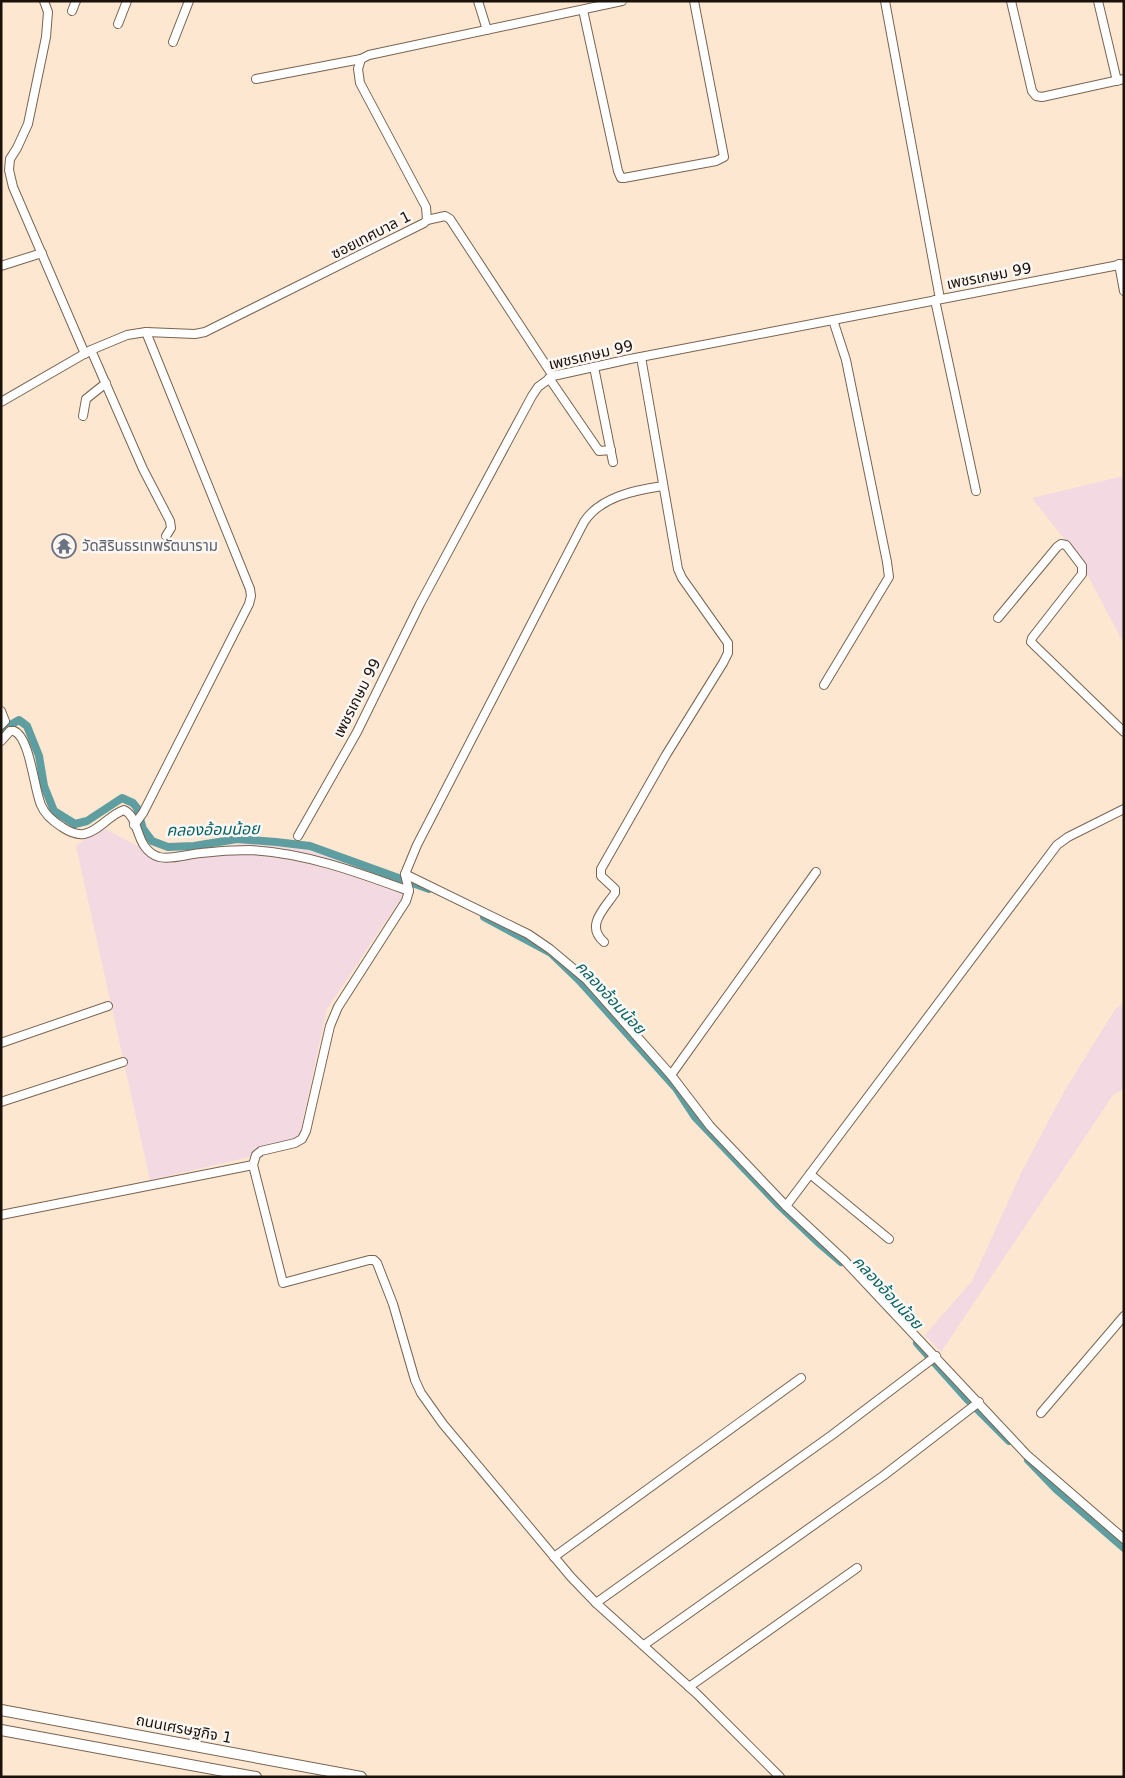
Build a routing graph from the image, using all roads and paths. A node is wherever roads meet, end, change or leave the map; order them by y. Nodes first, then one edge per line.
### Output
1 (44, 1) edge
2 (76, 1) edge
3 (127, 1) edge
4 (189, 1) edge
5 (478, 1) edge
6 (622, 1) edge
7 (694, 1) edge
8 (885, 1) edge
9 (1011, 1) edge
10 (1098, 1) edge
11 (583, 10) junction
12 (72, 11) dead end
13 (118, 24) dead end
14 (487, 30) junction
15 (174, 42) dead end
16 (362, 59) junction
17 (256, 79) dead end
18 (1120, 80) edge
19 (10, 159) junction
20 (1, 160) edge
21 (427, 220) junction
22 (42, 253) junction
23 (1122, 264) edge
24 (1, 266) edge
25 (1124, 291) edge
26 (937, 300) junction
27 (833, 320) junction
28 (146, 332) junction
29 (88, 352) junction
30 (640, 357) junction
31 (594, 367) junction
32 (551, 377) junction
33 (106, 383) junction
34 (1, 402) edge
35 (83, 416) dead end
36 (610, 450) junction
37 (613, 462) dead end
38 (663, 486) junction
39 (976, 491) dead end
40 (166, 536) dead end
41 (998, 618) dead end
42 (824, 684) dead end
43 (1, 711) edge
44 (1, 725) edge
45 (1124, 732) edge
46 (1, 741) edge
47 (1124, 809) edge
48 (135, 824) junction
49 (298, 836) dead end
50 (816, 872) dead end
51 (405, 875) junction
52 (409, 890) junction
53 (604, 942) dead end
54 (108, 1006) dead end
55 (1, 1043) edge
56 (123, 1062) dead end
57 (671, 1075) junction
58 (1, 1102) edge
59 (253, 1165) junction
60 (810, 1174) junction
61 (786, 1206) junction
62 (1, 1215) edge
63 (889, 1239) dead end
64 (1124, 1316) edge
65 (933, 1358) junction
66 (801, 1378) dead end
67 (975, 1405) junction
68 (1041, 1413) dead end
69 (1124, 1539) edge
70 (554, 1557) junction
71 (856, 1568) dead end
72 (596, 1603) junction
73 (644, 1644) junction
74 (689, 1687) junction
75 (1, 1710) edge
76 (1, 1730) edge
77 (331, 1774) edge
78 (256, 1777) edge
79 (361, 1777) edge
80 (780, 1777) edge

1 - 19 street
2 - 12 street
3 - 13 street
4 - 15 street
5 - 14 street
6 - 11 street
7 - 11 street
8 - 26 street
9 - 18 street
10 - 18 street
11 - 14 street
14 - 16 street
16 - 17 street
16 - 21 street, ซอยเทศบาล 1
19 - 20 street
19 - 22 street
21 - 28 street, ซอยเทศบาล 1
21 - 32 street
22 - 24 street
22 - 29 street
23 - 25 street
23 - 26 street, เพชรเกษม 99
26 - 27 street, เพชรเกษม 99
26 - 39 street
27 - 30 street, เพชรเกษม 99
27 - 42 street
28 - 29 street, ซอยเทศบาล 1
28 - 48 street
29 - 33 street
29 - 34 street, ซอยเทศบาล 1
30 - 31 street, เพชรเกษม 99
30 - 38 street
31 - 32 street, เพชรเกษม 99
31 - 36 street
32 - 36 street
32 - 49 street, เพชรเกษม 99
33 - 35 street
33 - 40 street
36 - 37 street
38 - 51 street
38 - 53 street
41 - 45 street
43 - 44 street
46 - 48 street
47 - 60 street
48 - 52 street
50 - 57 street
51 - 52 street
51 - 57 street
52 - 59 street
54 - 55 street
56 - 58 street
57 - 61 street
59 - 62 street
59 - 70 street
60 - 61 street
60 - 63 street
61 - 65 street
64 - 68 street
65 - 67 street
65 - 72 street
66 - 70 street
67 - 69 street
67 - 73 street
70 - 72 street
71 - 74 street
72 - 73 street
73 - 74 street
74 - 80 street
75 - 77 main road, ถนนเศรษฐกิจ 1
76 - 78 main road
77 - 79 main road, ถนนเศรษฐกิจ 1

